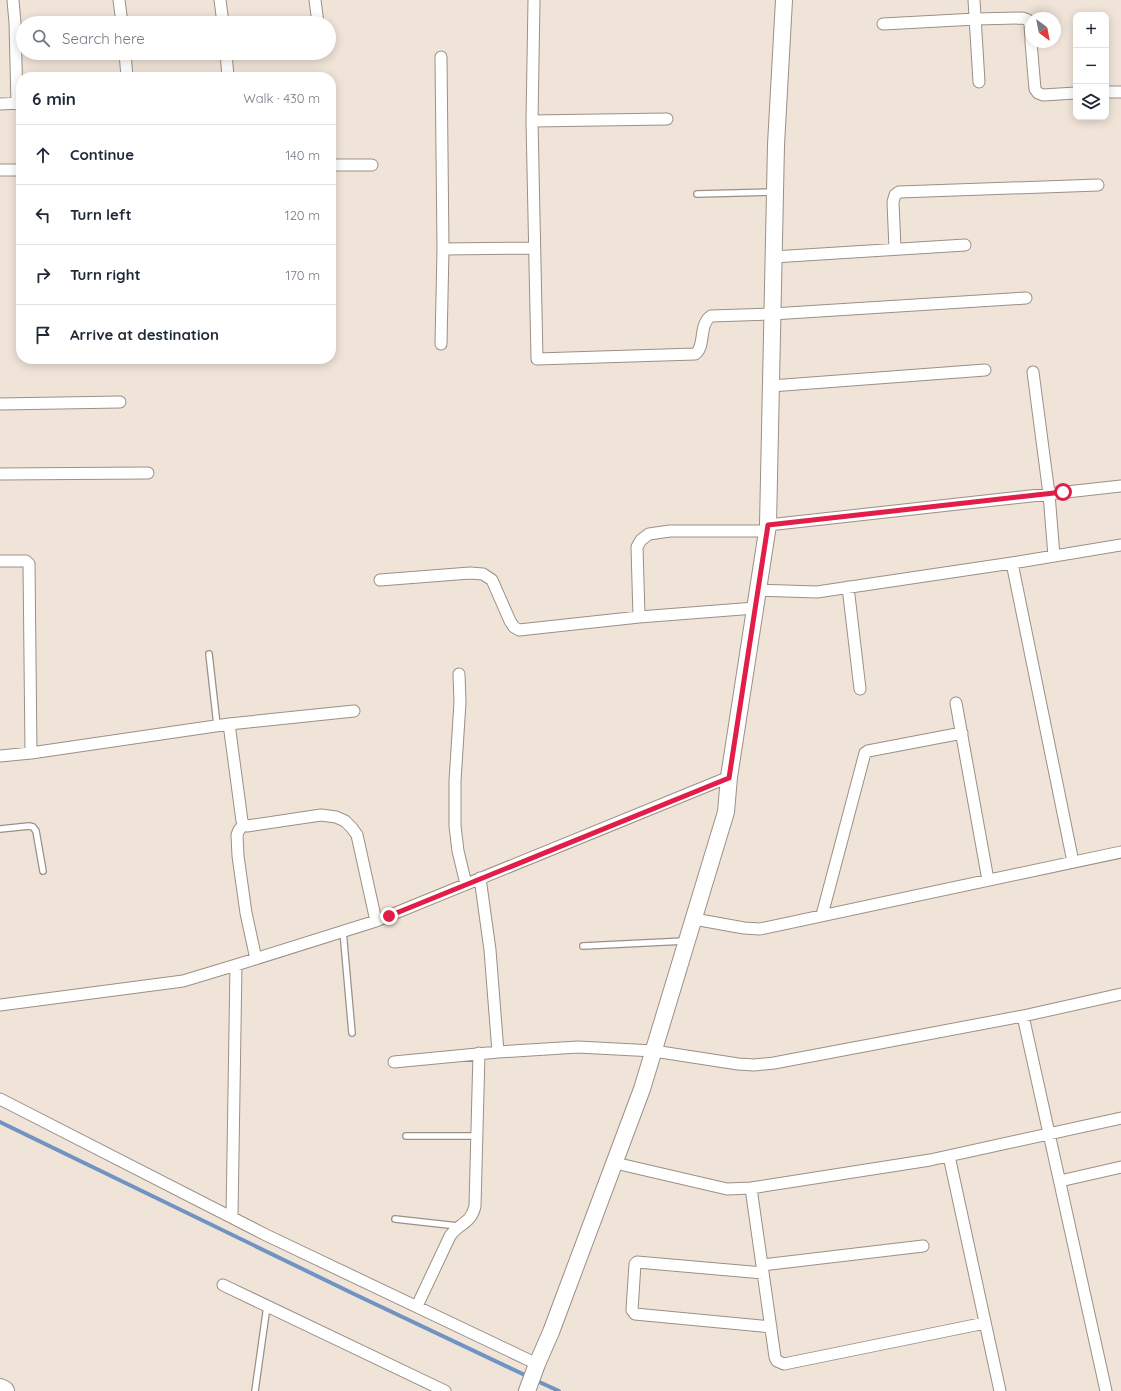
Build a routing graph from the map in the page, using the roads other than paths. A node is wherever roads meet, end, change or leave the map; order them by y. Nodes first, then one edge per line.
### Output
1 (13, 0) edge
2 (119, 0) edge
3 (220, 0) edge
4 (315, 0) edge
5 (534, 0) edge
6 (784, 0) edge
7 (974, 0) edge
8 (121, 16) edge
9 (221, 16) edge
10 (317, 16) edge
11 (976, 19) junction
12 (1025, 19) edge
13 (883, 24) dead end
14 (16, 43) edge
15 (1032, 48) edge
16 (441, 57) dead end
17 (17, 60) edge
18 (126, 60) edge
19 (227, 60) edge
20 (17, 72) edge
21 (127, 72) edge
22 (228, 72) edge
23 (978, 82) dead end
24 (1109, 92) edge
25 (1121, 92) edge
26 (1073, 93) edge
27 (0, 104) edge
28 (16, 104) edge
29 (668, 119) dead end
30 (532, 121) junction
31 (336, 165) edge
32 (372, 165) dead end
33 (0, 170) edge
34 (16, 170) edge
35 (1098, 184) dead end
36 (774, 192) junction
37 (697, 194) dead end
38 (965, 245) dead end
39 (534, 248) junction
40 (443, 249) junction
41 (895, 249) junction
42 (773, 257) junction
43 (1026, 298) dead end
44 (772, 314) junction
45 (441, 344) dead end
46 (985, 370) dead end
47 (1033, 372) dead end
48 (771, 386) junction
49 (120, 402) dead end
50 (0, 404) edge
51 (148, 473) dead end
52 (0, 474) edge
53 (1121, 486) edge
54 (1049, 494) junction
55 (768, 528) junction
56 (1121, 545) edge
57 (1054, 556) junction
58 (0, 561) edge
59 (1012, 563) junction
60 (380, 580) dead end
61 (848, 587) junction
62 (758, 590) junction
63 (755, 608) junction
64 (639, 617) junction
65 (209, 654) dead end
66 (459, 674) dead end
67 (860, 689) dead end
68 (956, 703) dead end
69 (354, 711) dead end
70 (229, 724) junction
71 (217, 725) junction
72 (962, 733) junction
73 (31, 753) junction
74 (0, 756) edge
75 (729, 778) junction
76 (244, 824) junction
77 (0, 829) edge
78 (1121, 852) edge
79 (1073, 862) junction
80 (42, 871) dead end
81 (480, 878) junction
82 (988, 880) junction
83 (466, 884) junction
84 (822, 916) junction
85 (694, 919) junction
86 (376, 921) junction
87 (343, 931) junction
88 (687, 941) junction
89 (582, 946) dead end
90 (256, 959) junction
91 (236, 965) junction
92 (1121, 994) edge
93 (0, 1005) edge
94 (1023, 1016) junction
95 (352, 1033) dead end
96 (654, 1051) junction
97 (498, 1052) junction
98 (479, 1054) junction
99 (394, 1062) dead end
100 (0, 1099) edge
101 (1121, 1118) edge
102 (1049, 1133) junction
103 (406, 1136) dead end
104 (477, 1136) junction
105 (949, 1156) junction
106 (615, 1163) junction
107 (1121, 1167) edge
108 (1060, 1181) junction
109 (751, 1188) junction
110 (232, 1217) junction
111 (395, 1219) dead end
112 (460, 1227) junction
113 (923, 1246) dead end
114 (762, 1269) junction
115 (223, 1285) dead end
116 (267, 1306) junction
117 (417, 1306) junction
118 (985, 1323) junction
119 (771, 1327) junction
120 (536, 1367) junction
121 (0, 1389) edge
122 (4, 1391) edge
123 (255, 1391) edge
124 (444, 1391) edge
125 (527, 1391) edge
126 (1000, 1391) edge
127 (1106, 1391) edge

1 - 14 street
2 - 8 street
3 - 9 street
4 - 10 street
5 - 30 street
6 - 36 street
7 - 11 street
11 - 12 street
11 - 13 street
11 - 23 street
15 - 26 street
16 - 40 street
17 - 20 street
18 - 21 street
19 - 22 street
24 - 25 street
27 - 28 street
29 - 30 street
30 - 39 street
31 - 32 street
33 - 34 street
35 - 41 street
36 - 37 lane
36 - 42 street
38 - 41 street
39 - 40 street
39 - 44 street
40 - 45 street
41 - 42 street
42 - 44 street
43 - 44 street
44 - 48 street
46 - 48 street
47 - 54 street
48 - 55 street
49 - 50 street
51 - 52 street
53 - 54 street
54 - 55 street
54 - 57 street
55 - 62 street
55 - 64 street
56 - 57 street
57 - 59 street
58 - 73 street
59 - 61 street
59 - 79 street
60 - 64 street
61 - 62 street
61 - 67 street
62 - 63 street
63 - 64 street
63 - 75 street
65 - 71 lane
66 - 83 street
68 - 72 street
69 - 70 street
70 - 71 street
70 - 76 street
71 - 73 street
72 - 82 street
72 - 84 street
73 - 74 street
75 - 81 street
75 - 85 street
76 - 86 street
76 - 90 street
77 - 80 lane
78 - 79 street
79 - 82 street
81 - 83 street
81 - 97 street
82 - 84 street
83 - 86 street
84 - 85 street
85 - 88 street
86 - 87 street
87 - 90 street
87 - 95 lane
88 - 89 lane
88 - 96 street
90 - 91 street
91 - 93 street
91 - 110 street
92 - 94 street
94 - 96 street
94 - 102 street
96 - 97 street
96 - 106 street
97 - 98 street
98 - 99 street
98 - 104 street
100 - 110 street
101 - 102 street
102 - 105 street
102 - 108 street
103 - 104 lane
104 - 112 street
105 - 109 street
105 - 118 street
106 - 109 street
106 - 120 street
107 - 108 street
108 - 127 street
109 - 114 street
110 - 117 street
111 - 112 lane
112 - 117 street
113 - 114 street
114 - 119 street
114 - 119 street
115 - 116 street
116 - 123 lane
116 - 124 street
117 - 120 street
118 - 119 street
118 - 126 street
120 - 125 street
121 - 122 highway

